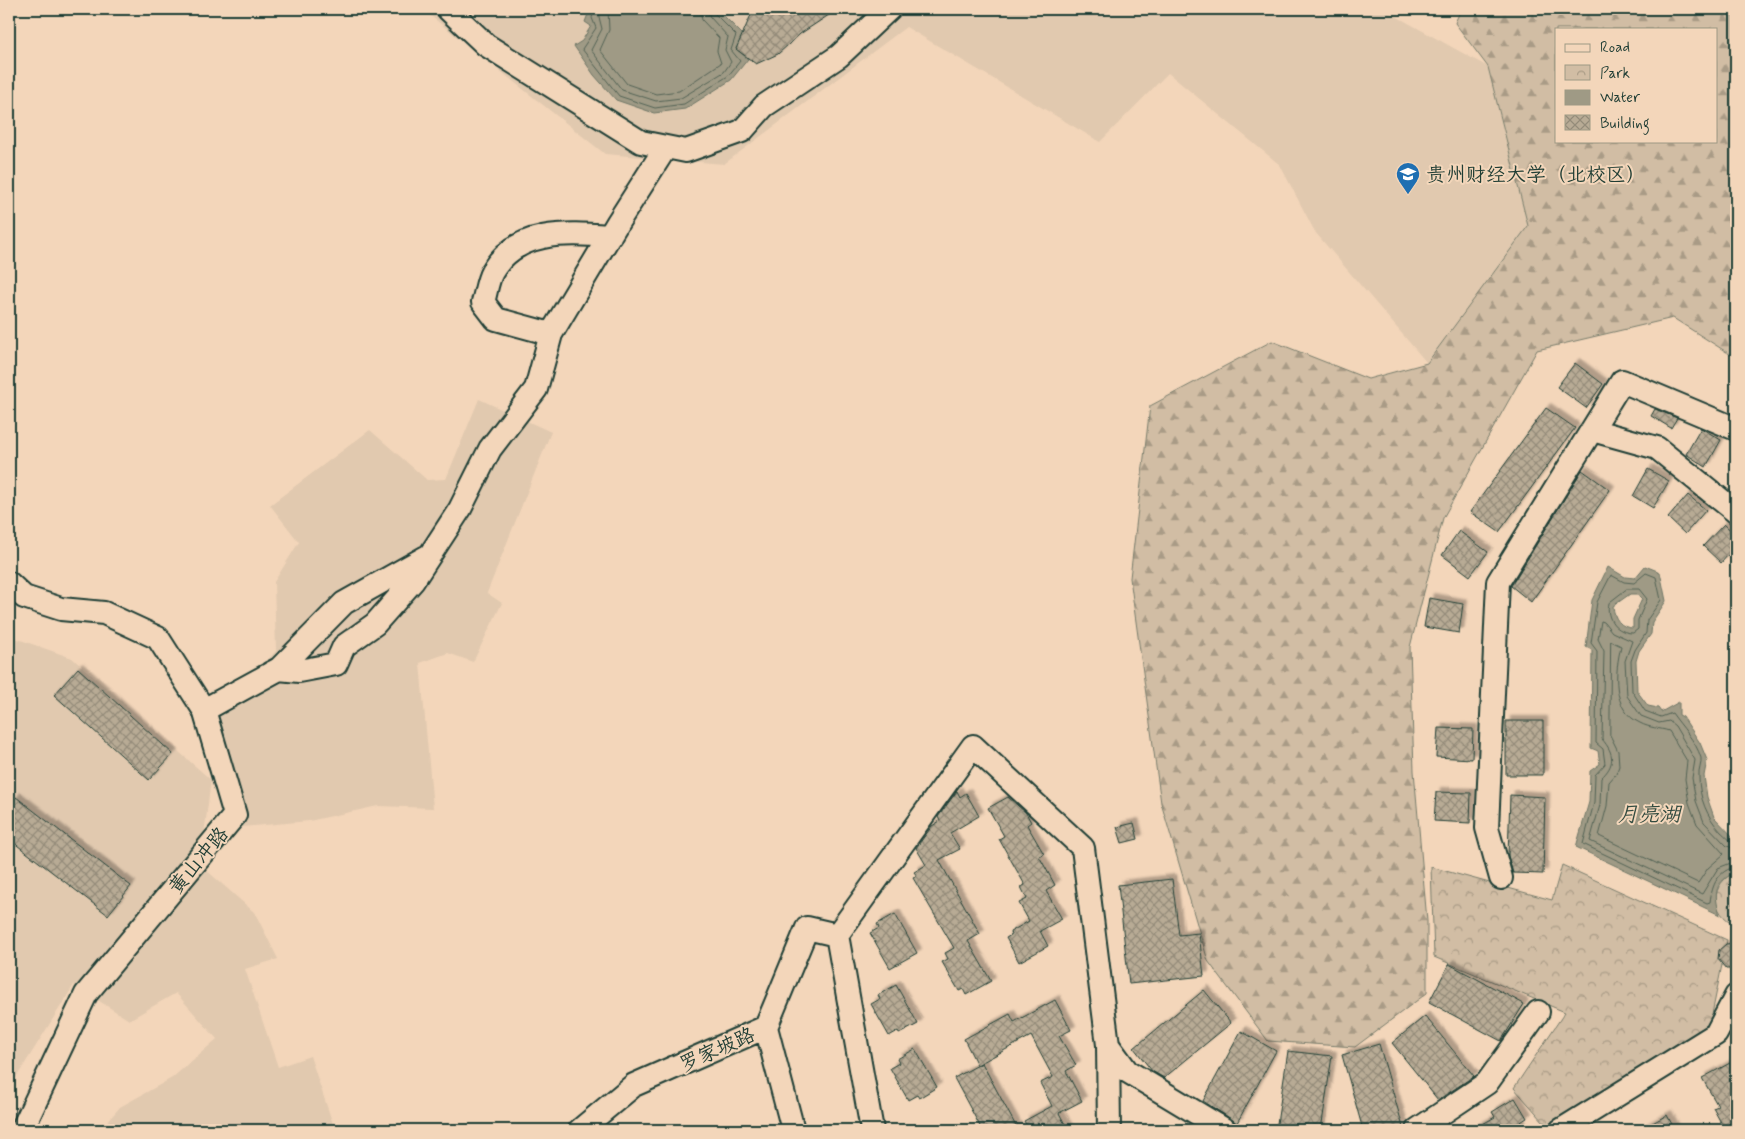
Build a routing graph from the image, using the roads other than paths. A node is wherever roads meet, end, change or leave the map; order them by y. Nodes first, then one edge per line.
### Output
1 (448, 9) edge
2 (889, 9) edge
3 (666, 147) junction
4 (610, 236) junction
5 (551, 334) junction
6 (1736, 429) edge
7 (1592, 430) junction
8 (1736, 512) edge
9 (428, 556) junction
10 (9, 583) edge
11 (279, 669) junction
12 (204, 710) junction
13 (1501, 878) dead end
14 (837, 935) junction
15 (1736, 996) edge
16 (1538, 1012) dead end
17 (766, 1027) junction
18 (1108, 1045) junction
19 (22, 1130) edge
20 (580, 1130) edge
21 (790, 1130) edge
22 (872, 1130) edge
23 (1109, 1130) edge
24 (1225, 1130) edge
25 (1417, 1130) edge
26 (1561, 1130) edge

1 - 3 street
2 - 3 street
3 - 4 street
4 - 5 street
4 - 5 street
5 - 9 street
6 - 7 street
7 - 8 street
7 - 13 street
9 - 11 street
9 - 11 street
10 - 12 street, 黄山冲路
11 - 12 street
12 - 19 street, 黄山冲路
14 - 17 street, 罗家坡路
14 - 18 street
14 - 22 street
15 - 26 street
16 - 25 street
17 - 20 street, 罗家坡路
17 - 21 street
18 - 23 street
18 - 24 street

